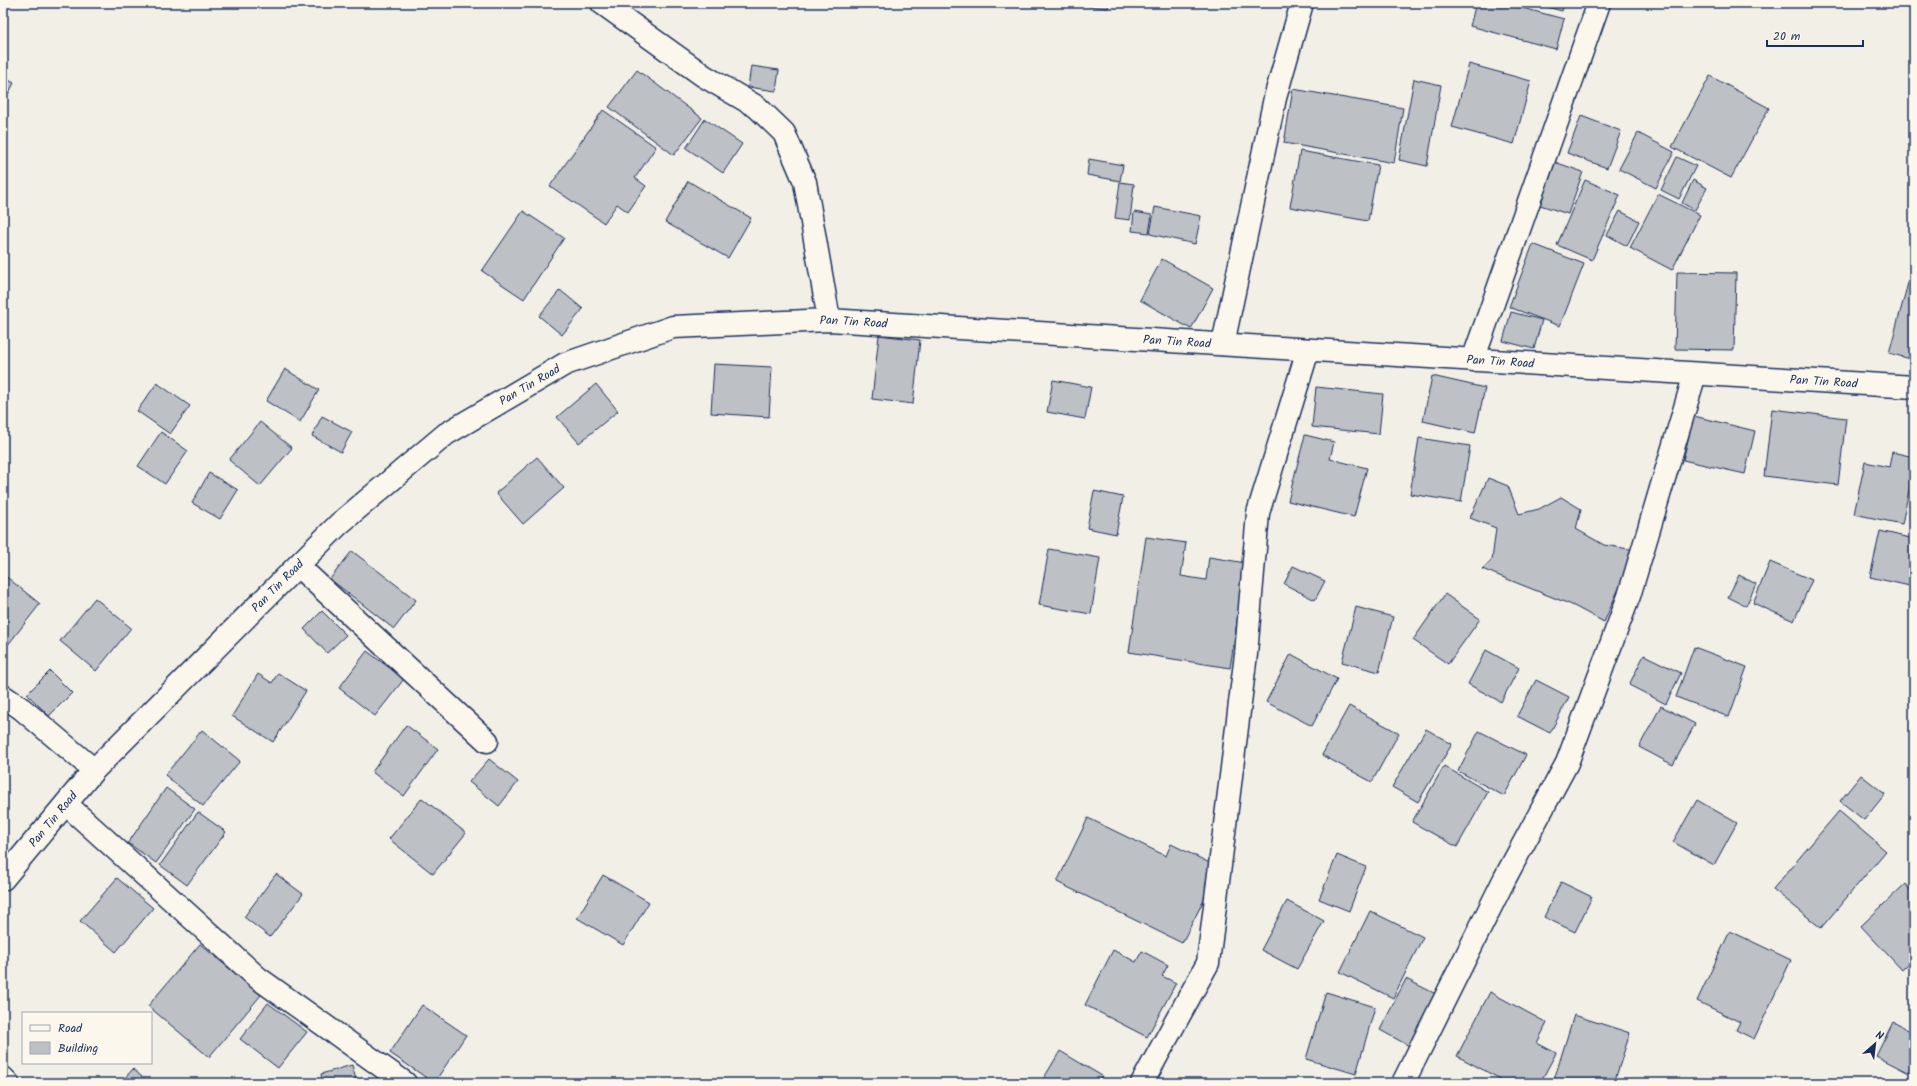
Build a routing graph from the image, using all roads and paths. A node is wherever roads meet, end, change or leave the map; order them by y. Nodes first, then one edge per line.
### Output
1 (602, 3) edge
2 (1302, 3) edge
3 (1598, 3) edge
4 (829, 320) junction
5 (1223, 344) junction
6 (1308, 350) junction
7 (1473, 360) junction
8 (1695, 374) junction
9 (1914, 387) edge
10 (298, 566) junction
11 (3, 696) edge
12 (487, 741) dead end
13 (94, 770) junction
14 (66, 804) junction
15 (3, 879) edge
16 (3, 1078) edge
17 (8, 1083) edge
18 (405, 1083) edge
19 (1142, 1083) edge
20 (1403, 1083) edge

1 - 4 street
2 - 5 street
3 - 7 street
4 - 5 street, Pan Tin Road
4 - 10 street, Pan Tin Road
5 - 6 street, Pan Tin Road
6 - 7 street, Pan Tin Road
6 - 19 street
7 - 8 street, Pan Tin Road
8 - 9 street, Pan Tin Road
8 - 20 street
10 - 12 street
10 - 13 street, Pan Tin Road
11 - 13 street
13 - 14 street, Pan Tin Road
14 - 15 street, Pan Tin Road
14 - 18 street
16 - 17 street

